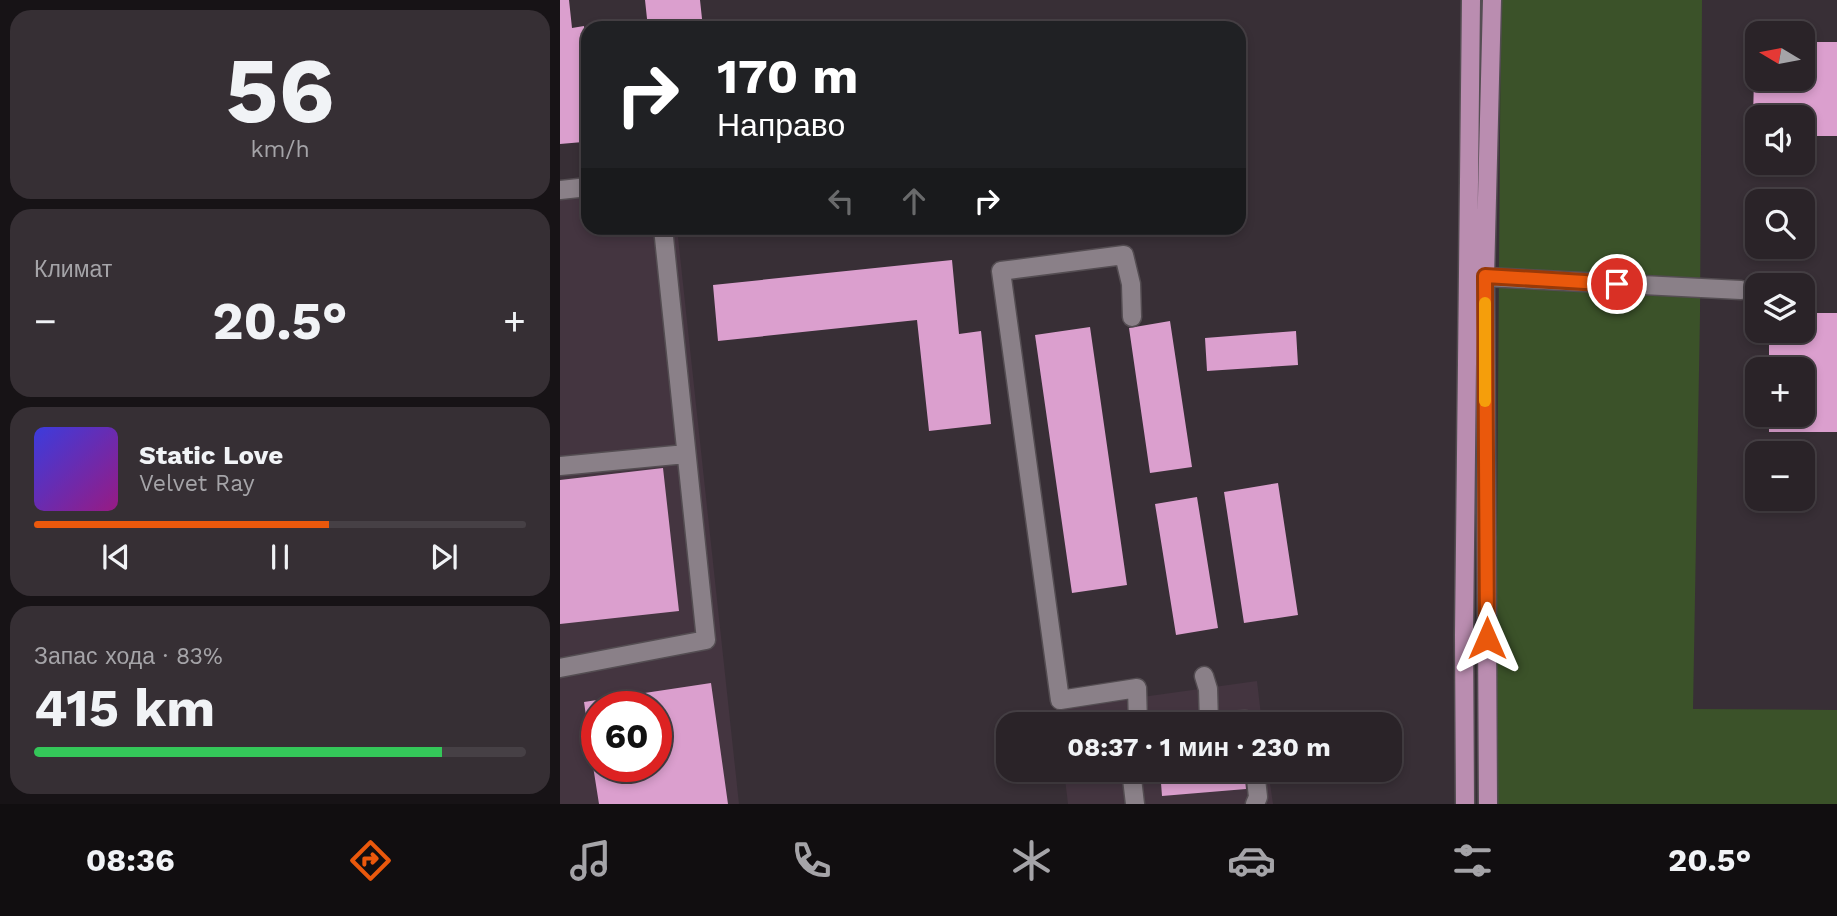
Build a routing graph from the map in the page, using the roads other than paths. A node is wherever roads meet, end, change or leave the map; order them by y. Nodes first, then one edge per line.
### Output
1 (1471, 0) edge
2 (1492, 0) edge
3 (581, 188) edge
4 (560, 190) edge
5 (664, 235) edge
6 (1485, 276) junction
7 (1741, 290) dead end
8 (1132, 317) dead end
9 (686, 454) junction
10 (560, 466) edge
11 (560, 668) edge
12 (1205, 676) dead end
13 (1138, 712) edge
14 (1209, 712) edge
15 (1132, 782) edge
16 (1256, 782) edge
17 (1135, 804) edge
18 (1255, 804) edge
19 (1465, 804) edge
20 (1488, 804) edge

1 - 19 main road
2 - 6 main road
3 - 4 lane
5 - 9 lane
6 - 7 lane
6 - 20 main road
8 - 13 lane
9 - 10 lane
9 - 11 lane
12 - 14 lane
15 - 17 lane
16 - 18 lane

